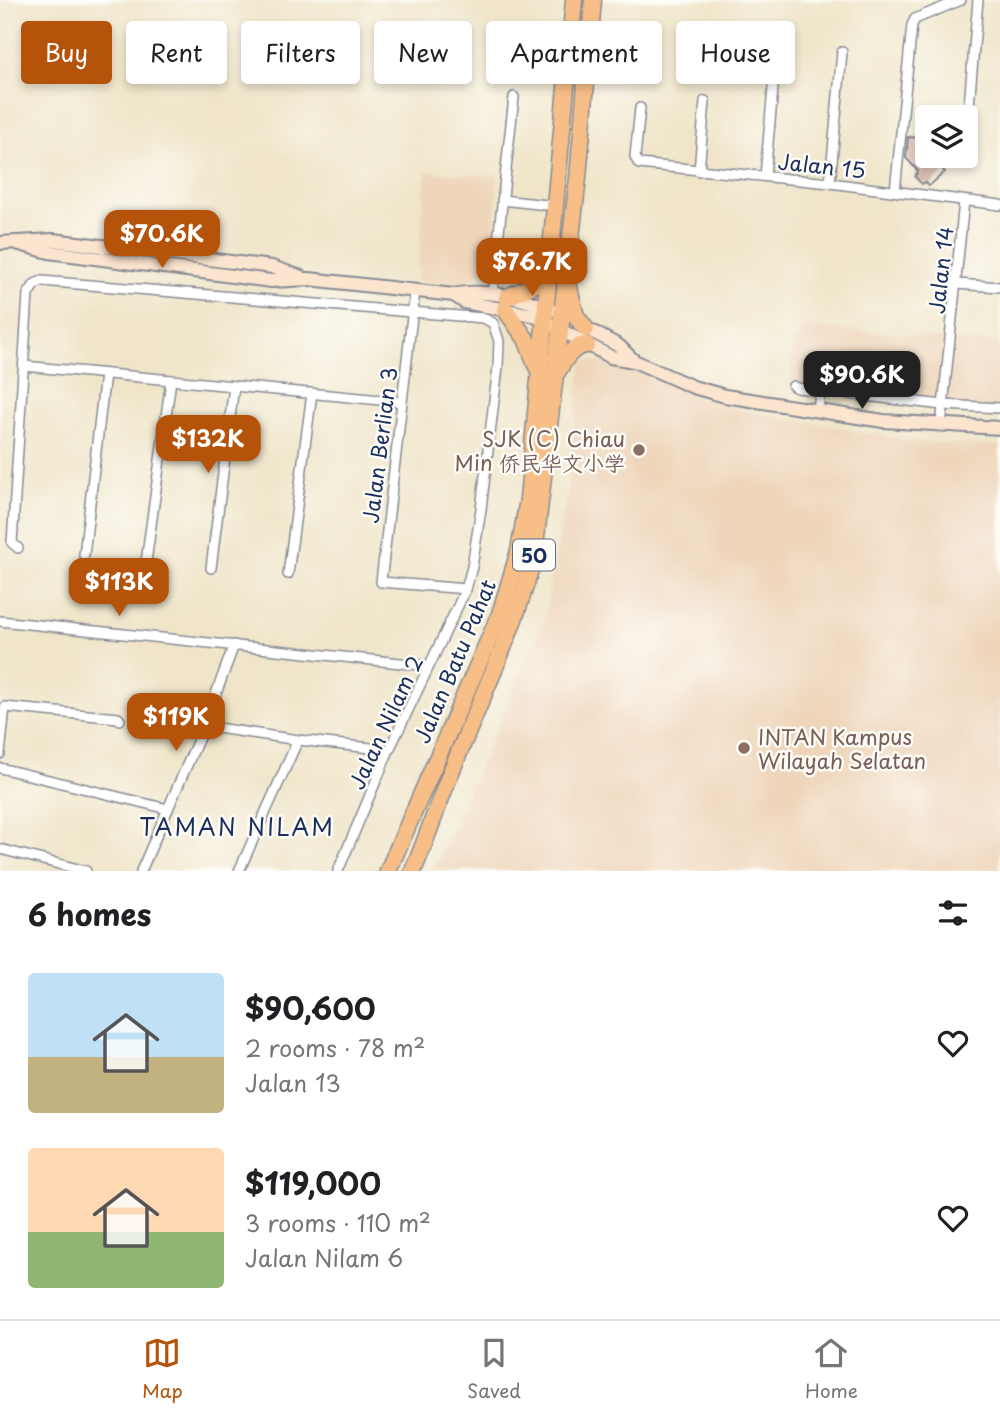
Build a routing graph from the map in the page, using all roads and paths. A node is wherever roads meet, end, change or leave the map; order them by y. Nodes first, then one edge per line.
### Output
1 (574, 0) edge
2 (593, 0) edge
3 (961, 0) edge
4 (978, 0) edge
5 (842, 52) dead end
6 (773, 84) edge
7 (514, 97) dead end
8 (705, 101) dead end
9 (969, 105) edge
10 (640, 108) dead end
11 (699, 171) junction
12 (765, 176) junction
13 (830, 183) junction
14 (895, 191) junction
15 (502, 200) junction
16 (964, 201) junction
17 (548, 205) junction
18 (1000, 205) edge
19 (0, 243) edge
20 (558, 269) junction
21 (956, 284) junction
22 (1000, 287) edge
23 (415, 291) junction
24 (454, 295) junction
25 (501, 300) junction
26 (413, 312) junction
27 (545, 314) junction
28 (561, 323) junction
29 (586, 337) junction
30 (24, 366) junction
31 (105, 374) junction
32 (547, 375) junction
33 (171, 380) junction
34 (234, 386) junction
35 (793, 386) dead end
36 (820, 391) junction
37 (312, 393) junction
38 (402, 402) junction
39 (943, 405) junction
40 (1000, 408) edge
41 (818, 412) junction
42 (941, 426) junction
43 (1000, 428) edge
44 (18, 548) dead end
45 (84, 555) dead end
46 (146, 562) dead end
47 (211, 568) dead end
48 (288, 574) dead end
49 (466, 589) junction
50 (0, 621) edge
51 (234, 645) junction
52 (429, 666) junction
53 (120, 720) dead end
54 (204, 726) junction
55 (446, 735) junction
56 (298, 740) junction
57 (389, 750) junction
58 (0, 754) edge
59 (453, 766) junction
60 (0, 768) edge
61 (424, 786) junction
62 (168, 809) junction
63 (0, 849) edge
64 (86, 871) edge
65 (141, 871) edge
66 (239, 871) edge
67 (338, 871) edge
68 (388, 871) edge
69 (413, 871) edge

1 - 17 highway, Jalan Batu Pahat / 50
2 - 20 highway, Jalan Batu Pahat / 50
3 - 14 street
4 - 9 street
5 - 13 street
6 - 12 street
7 - 15 street
8 - 11 street
10 - 11 street, Jalan 15
11 - 12 street, Jalan 15
12 - 13 street, Jalan 15
13 - 14 street, Jalan 15
14 - 16 street, Jalan 15
15 - 17 street
15 - 25 street
16 - 18 street, Jalan 15
16 - 21 street, Jalan 14
17 - 20 highway, Jalan Batu Pahat / 50
19 - 23 street
20 - 25 highway
20 - 27 highway, Jalan Batu Pahat / 50
20 - 28 highway, Jalan Batu Pahat / 50
20 - 29 highway
21 - 22 street
21 - 39 street, Jalan 14
23 - 24 street
23 - 26 street, Jalan Berlian 3
24 - 25 street
24 - 25 street
25 - 27 street
25 - 32 highway
26 - 30 street, Jalan Nilam 2
26 - 38 street, Jalan Berlian 3
26 - 49 street, Jalan Nilam 2
27 - 28 street
27 - 32 highway, Jalan Batu Pahat / 50
28 - 29 street
28 - 32 highway, Jalan Batu Pahat / 50
29 - 32 highway
29 - 41 street
30 - 31 street
30 - 44 street, Jalan Nilam 2
31 - 33 street
31 - 45 street
32 - 55 highway, Jalan Batu Pahat / 50
32 - 59 highway, Jalan Batu Pahat / 50
33 - 34 street
33 - 46 street
34 - 37 street
34 - 47 street
35 - 36 street
36 - 39 street
36 - 41 street
37 - 38 street
37 - 48 street
38 - 49 street, Jalan Berlian 3
39 - 40 street
39 - 42 street, Jalan 14
41 - 42 street
42 - 43 street
49 - 52 street, Jalan Nilam 2
50 - 51 street
51 - 52 street
51 - 54 street
52 - 57 street, Jalan Nilam 2
53 - 58 street
54 - 56 street
54 - 62 street
55 - 59 highway
55 - 61 highway, Jalan Batu Pahat / 50
56 - 57 street
56 - 66 street
57 - 67 street, Jalan Nilam 2
59 - 61 highway
59 - 69 highway, Jalan Batu Pahat / 50
60 - 62 street
61 - 68 highway, Jalan Batu Pahat / 50
62 - 65 street
63 - 64 street

